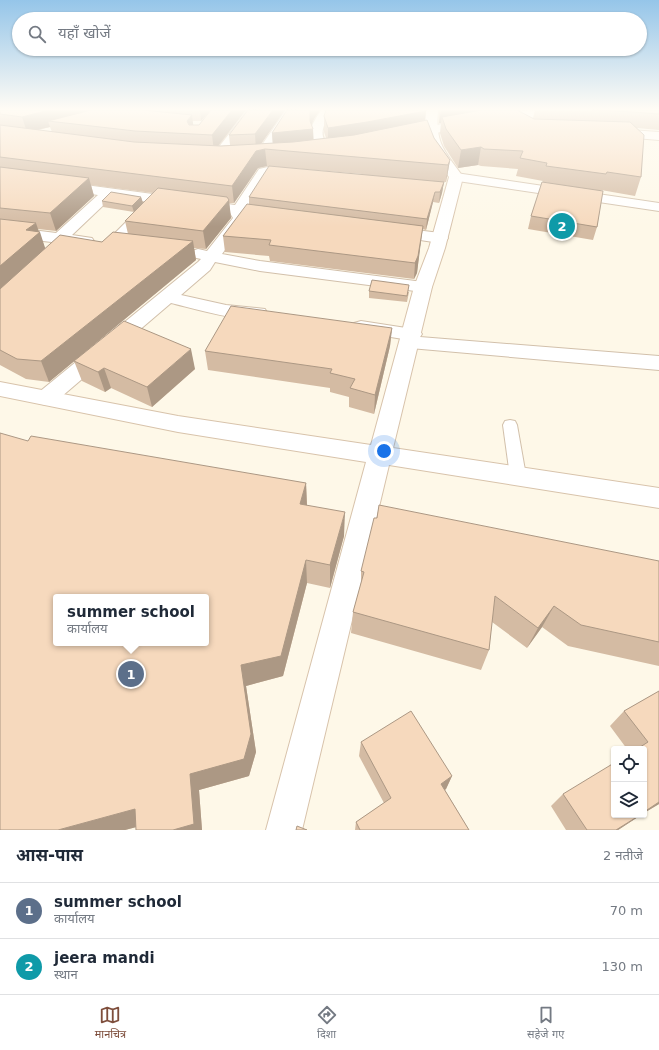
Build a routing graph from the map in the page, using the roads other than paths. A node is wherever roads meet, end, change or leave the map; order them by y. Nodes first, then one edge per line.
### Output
1 (225, 149) edge
2 (261, 149) edge
3 (333, 149) edge
4 (436, 149) edge
5 (324, 150) joint
6 (308, 152) edge
7 (276, 154) edge
8 (204, 156) edge
9 (219, 156) junction
10 (234, 156) edge
11 (307, 174) edge
12 (47, 184) edge
13 (449, 184) junction
14 (109, 192) junction
15 (157, 199) junction
16 (659, 207) edge
17 (238, 212) junction
18 (269, 216) edge
19 (379, 230) edge
20 (0, 231) edge
21 (440, 238) junction
22 (65, 239) junction
23 (113, 244) junction
24 (135, 246) edge
25 (187, 253) edge
26 (54, 255) edge
27 (210, 256) junction
28 (423, 287) junction
29 (167, 297) junction
30 (273, 315) edge
31 (342, 325) edge
32 (411, 338) junction
33 (659, 363) edge
34 (0, 389) edge
35 (46, 398) junction
36 (510, 425) dead end
37 (381, 455) junction
38 (518, 476) junction
39 (659, 498) edge
40 (284, 830) edge

1 - 9 street
2 - 7 street
3 - 5 street
4 - 13 street
5 - 6 street
8 - 9 street
9 - 10 street
11 - 17 street
12 - 14 street
13 - 16 street
13 - 21 street
14 - 15 street
14 - 22 street
15 - 17 street
15 - 23 street
17 - 18 street
17 - 27 street
19 - 21 street
20 - 22 street
21 - 28 street
22 - 23 street
22 - 26 street
23 - 24 street
25 - 27 street
27 - 28 street
27 - 29 street
28 - 32 street
29 - 30 street
29 - 35 street
31 - 32 street
32 - 33 street
32 - 37 street
34 - 35 street
35 - 37 street
36 - 38 lane
37 - 38 street
37 - 40 street
38 - 39 street

